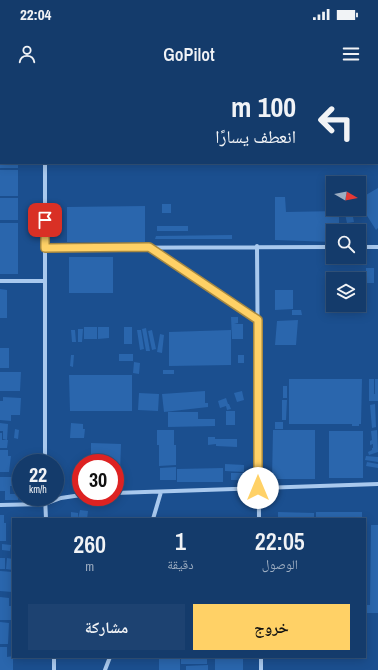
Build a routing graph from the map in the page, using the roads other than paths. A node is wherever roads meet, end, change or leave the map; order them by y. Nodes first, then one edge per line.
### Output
1 (45, 164) edge
2 (257, 246) junction
3 (149, 247) junction
4 (326, 247) edge
5 (366, 247) edge
6 (378, 247) edge
7 (45, 248) junction
8 (0, 281) edge
9 (45, 281) junction
10 (258, 320) junction
11 (45, 454) edge
12 (378, 484) edge
13 (258, 488) junction
14 (161, 492) junction
15 (124, 493) edge
16 (0, 505) edge
17 (12, 505) edge
18 (45, 506) edge
19 (46, 518) edge
20 (153, 518) edge
21 (259, 518) edge
22 (54, 658) edge
23 (110, 658) edge
24 (261, 658) edge
25 (54, 670) edge
26 (105, 670) edge
27 (261, 670) edge

1 - 7 street
2 - 3 street
2 - 4 street
2 - 10 street
3 - 7 street
3 - 10 street
5 - 6 street
7 - 9 street
8 - 9 street
9 - 11 street
10 - 13 street
12 - 13 street
13 - 14 street
13 - 21 street
14 - 15 street
14 - 20 street
16 - 17 street
18 - 19 street
22 - 25 street
23 - 26 street
24 - 27 street

